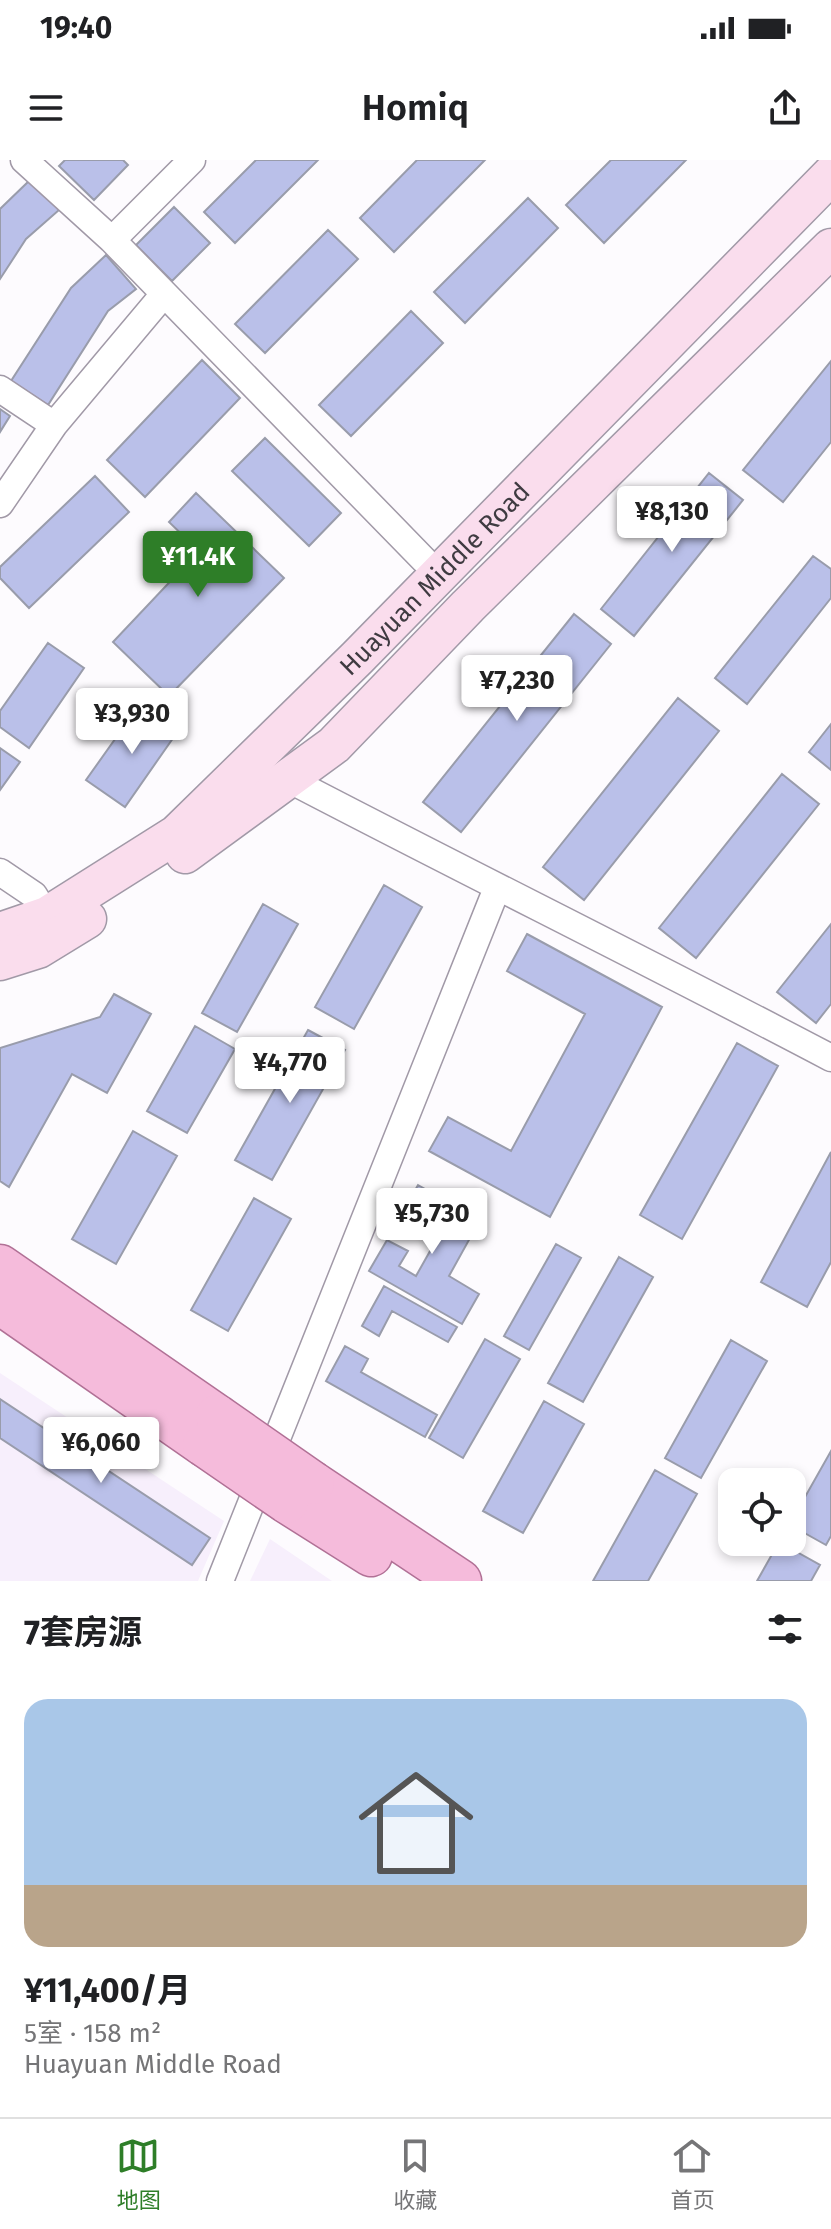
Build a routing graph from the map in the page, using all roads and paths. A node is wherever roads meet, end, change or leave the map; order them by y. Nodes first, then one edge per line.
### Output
1 (24, 160) edge
2 (192, 160) edge
3 (831, 175) edge
4 (112, 240) junction
5 (831, 248) edge
6 (164, 294) junction
7 (0, 389) edge
8 (54, 425) junction
9 (0, 504) edge
10 (424, 560) dead end
11 (288, 779) junction
12 (0, 872) edge
13 (497, 888) junction
14 (53, 926) junction
15 (0, 932) edge
16 (0, 961) edge
17 (831, 1058) edge
18 (0, 1266) edge
19 (0, 1303) edge
20 (211, 1431) junction
21 (300, 1492) junction
22 (220, 1581) edge
23 (412, 1581) edge
24 (460, 1581) edge

1 - 4 street
2 - 4 street
3 - 14 main road, Huayuan Middle Road
4 - 6 street
5 - 11 main road, Huayuan Middle Road
6 - 8 street
6 - 10 street
7 - 8 street
8 - 9 street
11 - 13 street
11 - 14 main road, Huayuan Middle Road
12 - 14 street
13 - 17 street
13 - 22 street
14 - 15 main road, Huayuan Middle Road
14 - 16 main road, Huayuan Middle Road
18 - 20 main road
19 - 20 main road
20 - 21 main road, bridge
21 - 23 main road
21 - 24 main road

